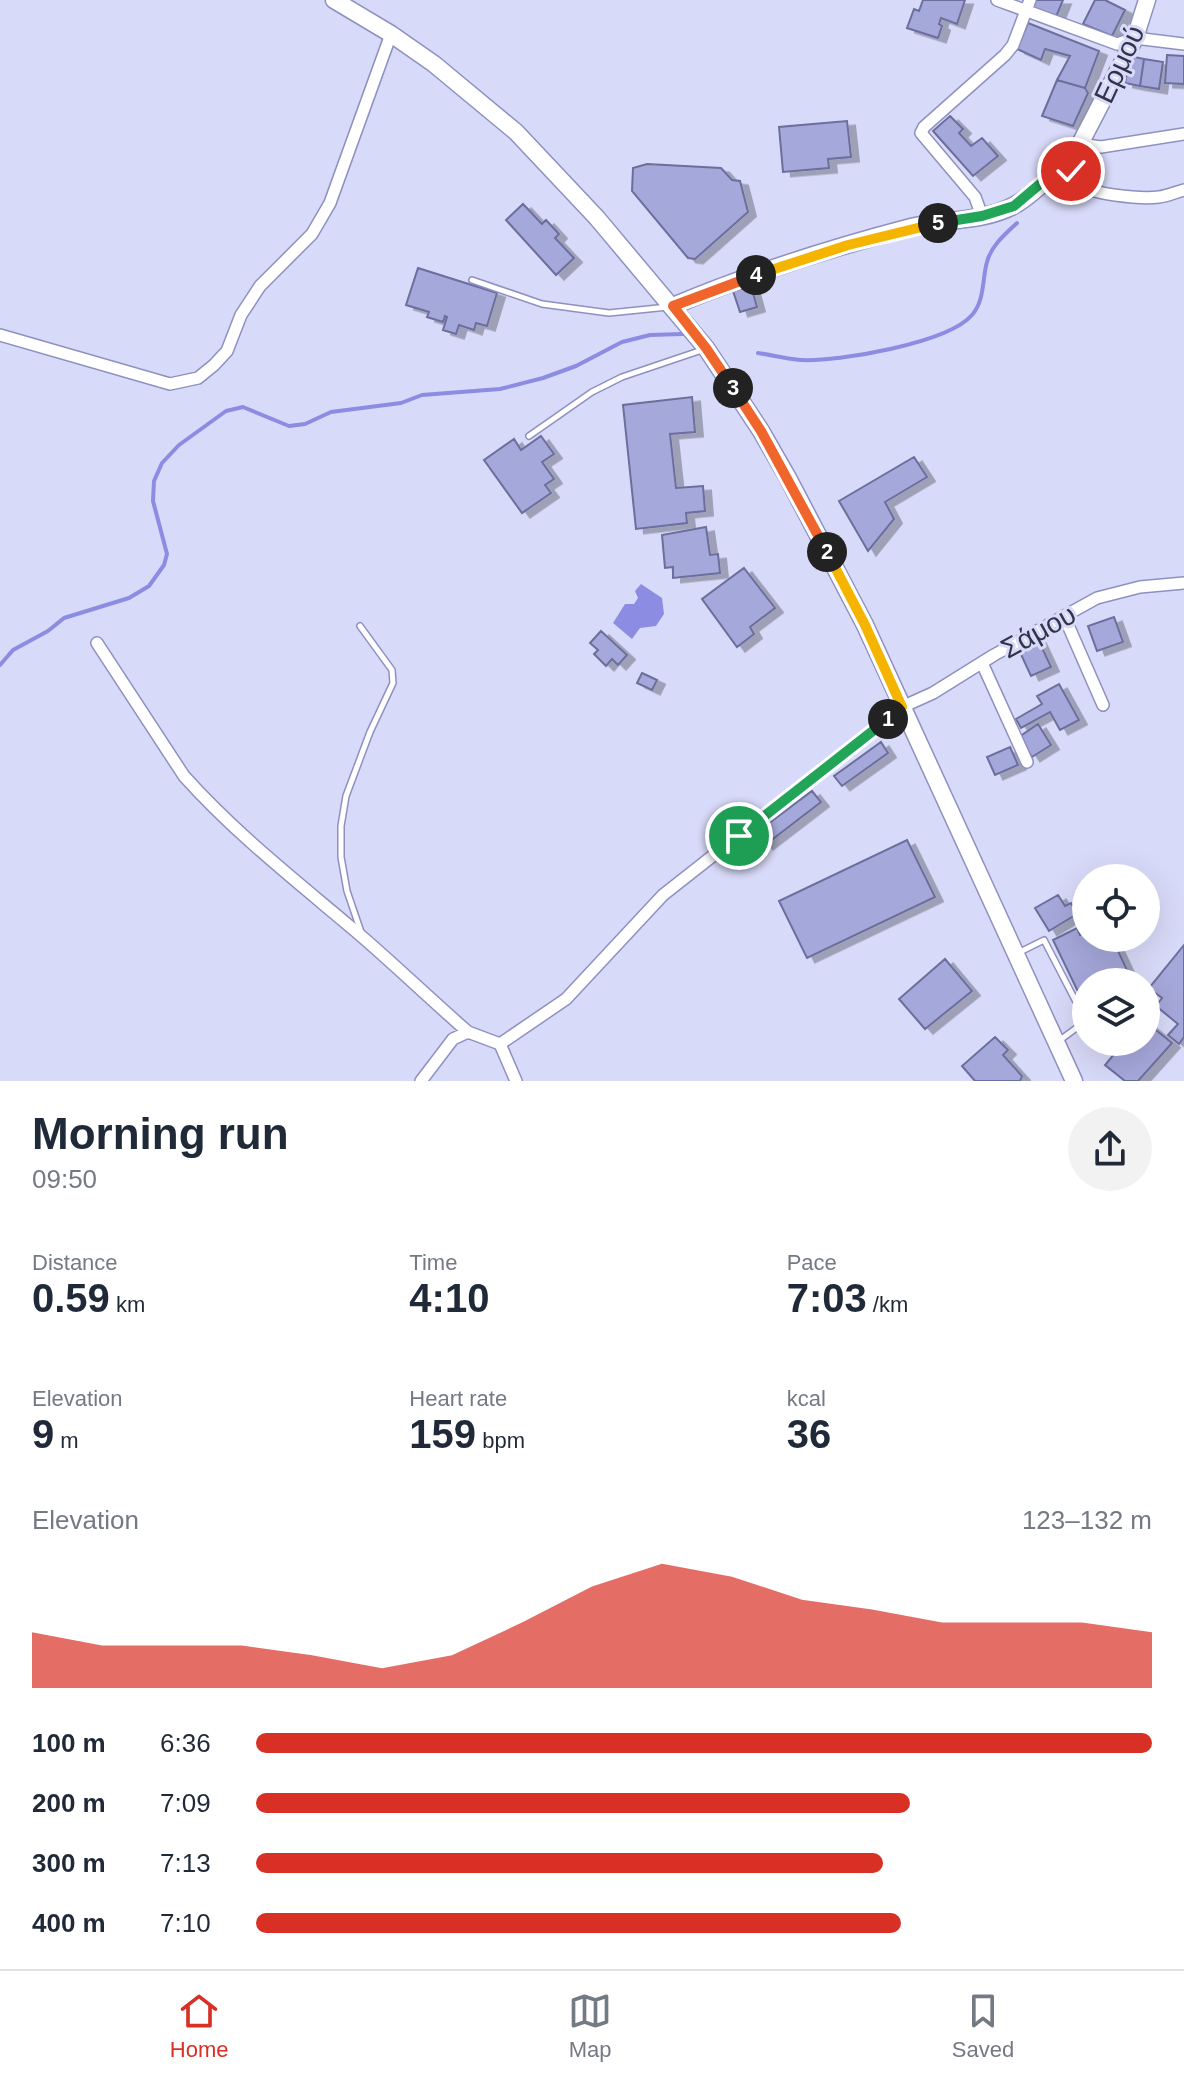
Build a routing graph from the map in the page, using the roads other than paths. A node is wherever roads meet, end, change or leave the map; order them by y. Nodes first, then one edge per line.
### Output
1 (334, 0) edge
2 (997, 0) edge
3 (1147, 0) edge
4 (1028, 5) edge
5 (391, 34) junction
6 (1135, 38) junction
7 (1184, 44) edge
8 (1184, 134) edge
9 (1076, 151) junction
10 (1184, 190) edge
11 (982, 216) junction
12 (472, 280) dead end
13 (673, 306) junction
14 (0, 335) edge
15 (706, 348) junction
16 (529, 436) dead end
17 (1184, 583) edge
18 (1064, 616) junction
19 (360, 626) dead end
20 (97, 643) dead end
21 (982, 663) junction
22 (1103, 705) dead end
23 (902, 707) junction
24 (1027, 762) dead end
25 (364, 940) junction
26 (1016, 954) junction
27 (1072, 993) edge
28 (1072, 1030) edge
29 (468, 1032) junction
30 (1056, 1042) junction
31 (500, 1044) junction
32 (421, 1081) edge
33 (516, 1081) edge
34 (1074, 1081) edge

1 - 5 main road
2 - 4 street
3 - 6 main road, Ερμού
4 - 6 street
4 - 11 street
5 - 13 main road
5 - 14 street
6 - 7 street
6 - 9 main road, Ερμού
8 - 9 street
9 - 10 street
9 - 11 main road, Ερμού
11 - 13 main road, Ερμού
12 - 13 lane
13 - 15 main road
15 - 16 lane
15 - 23 main road
17 - 18 street, Σάμου
18 - 21 street, Σάμου
18 - 22 street
19 - 25 lane
20 - 25 street
21 - 23 street, Σάμου
21 - 24 street
23 - 26 main road
23 - 31 street, Σάμου
25 - 29 street
26 - 27 lane
26 - 30 main road
28 - 30 lane
29 - 31 street
29 - 32 street
30 - 34 main road
31 - 33 street

